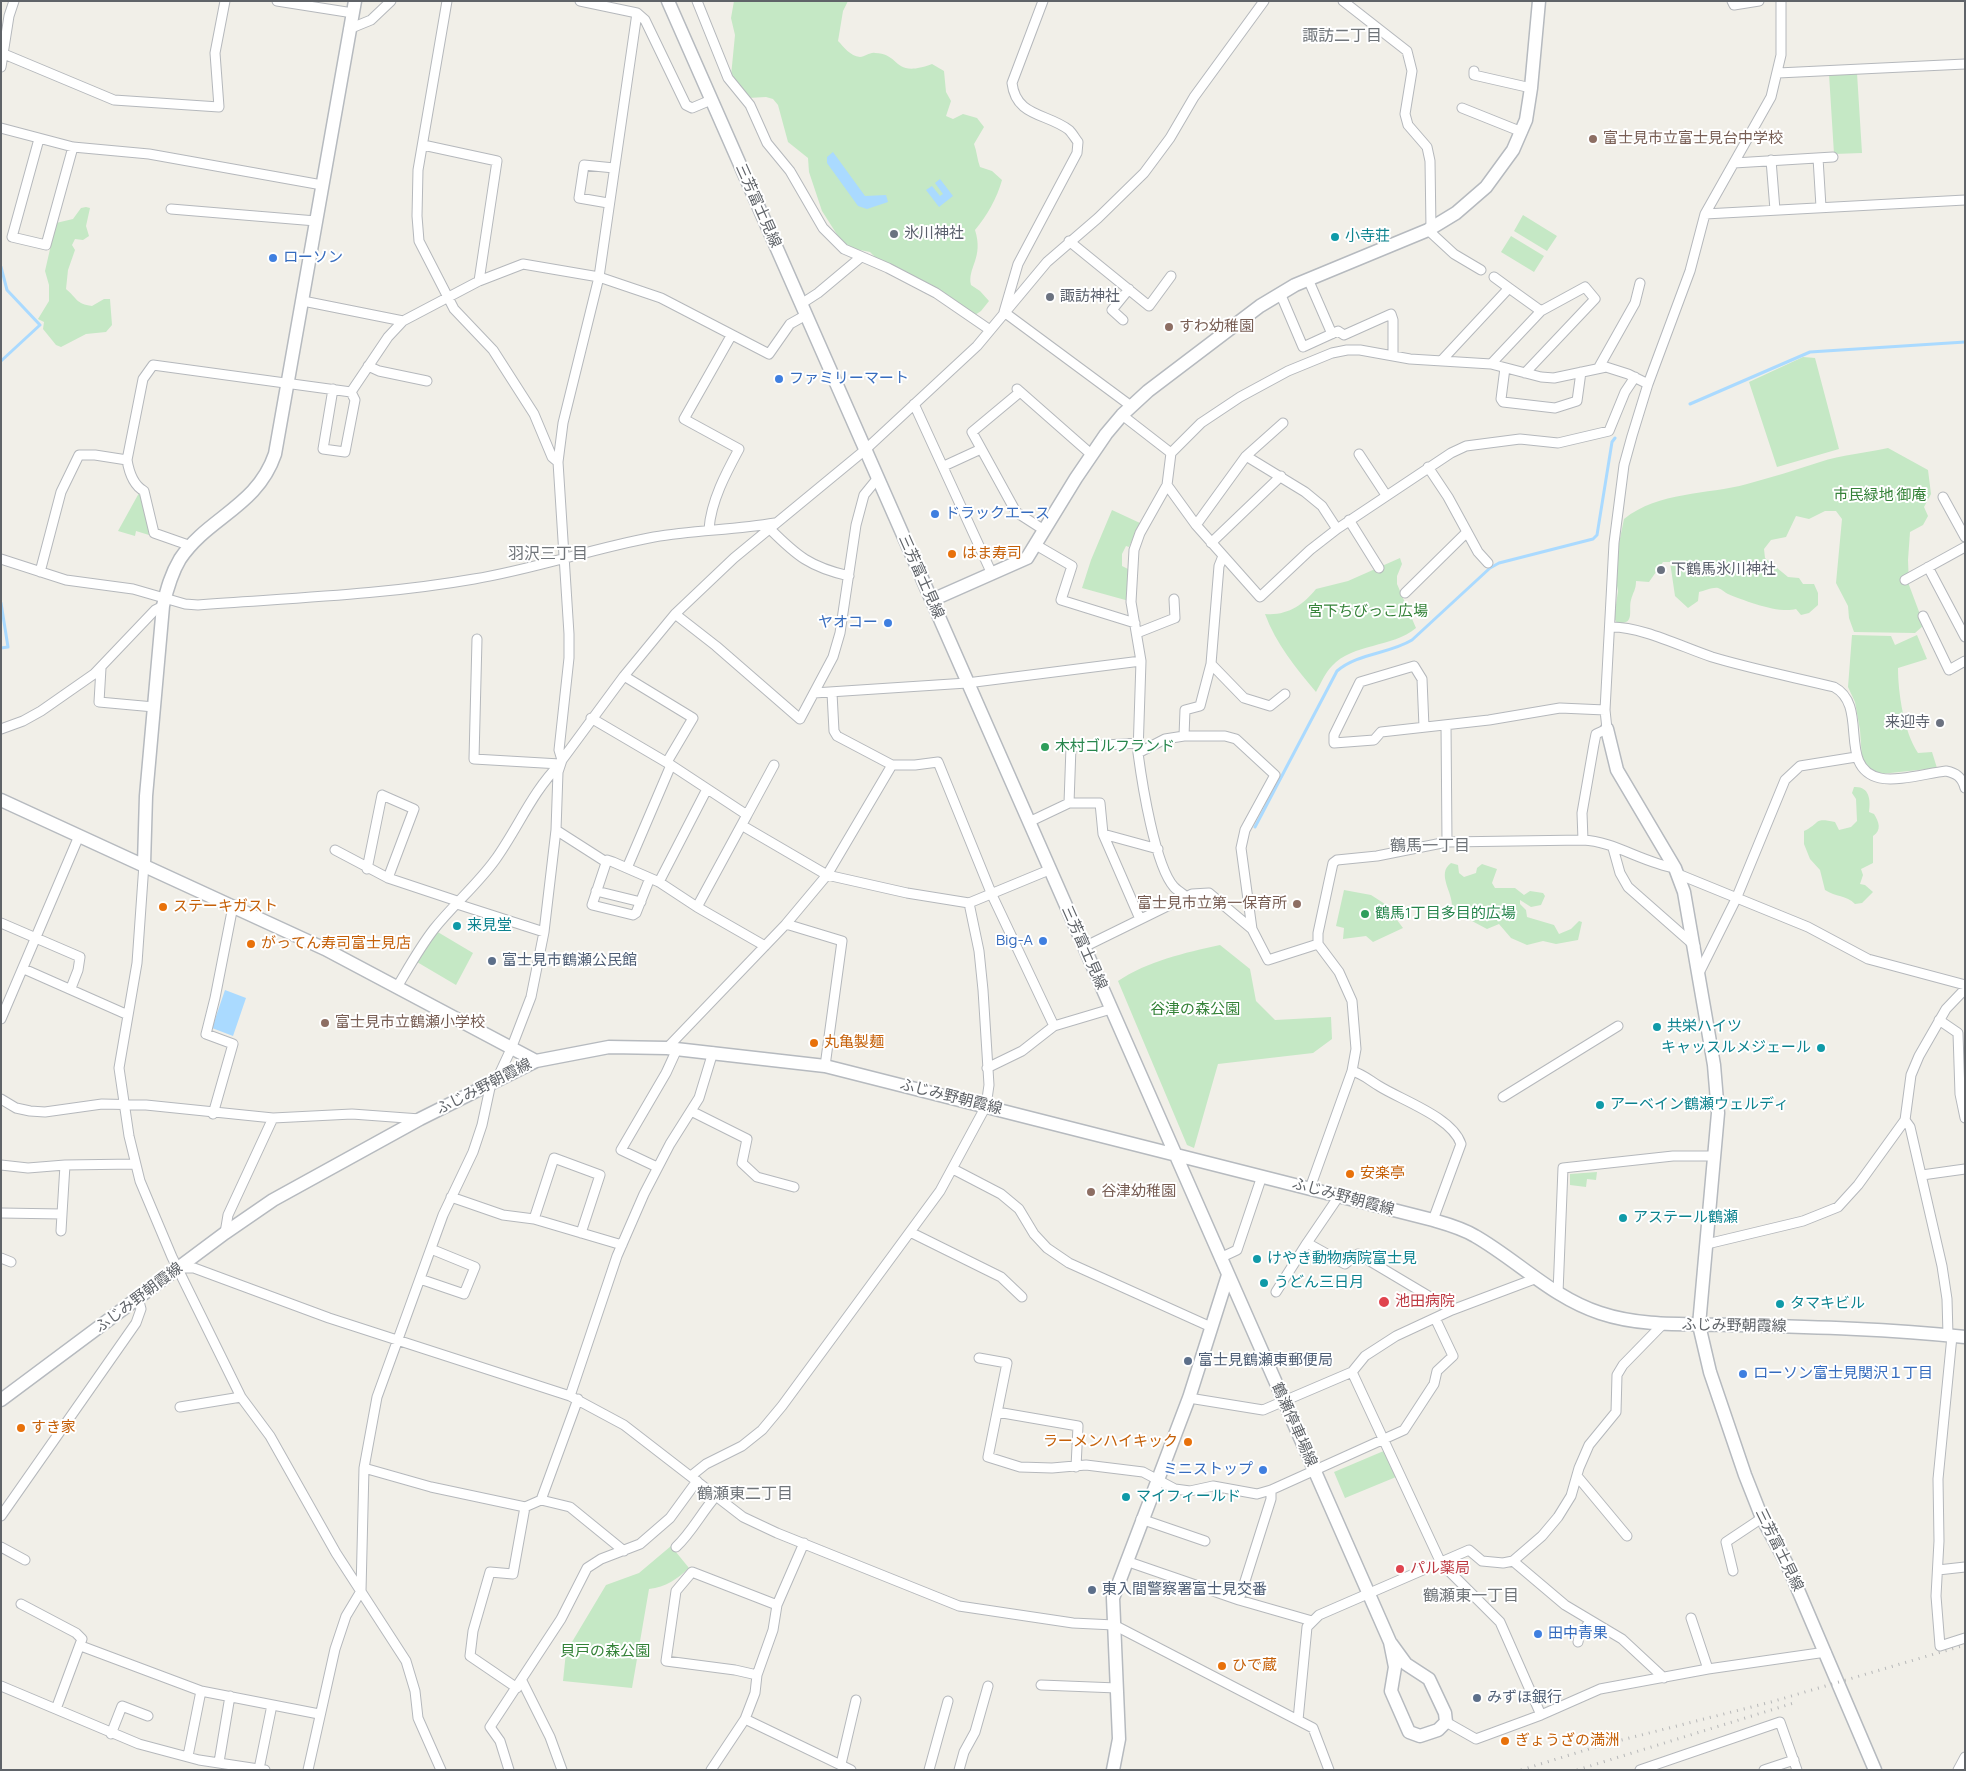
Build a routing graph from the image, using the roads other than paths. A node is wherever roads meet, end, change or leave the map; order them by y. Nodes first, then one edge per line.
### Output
1 (14, 1) edge
2 (225, 1) edge
3 (276, 1) edge
4 (391, 1) edge
5 (447, 1) edge
6 (580, 1) edge
7 (668, 1) edge
8 (697, 1) edge
9 (1043, 1) edge
10 (1264, 1) edge
11 (1343, 1) edge
12 (1539, 1) edge
13 (1732, 1) edge
14 (1759, 1) edge
15 (1781, 1) edge
16 (621, 5) edge
17 (354, 7) edge
18 (638, 13) junction
19 (349, 29) junction
20 (4, 41) edge
21 (4, 54) junction
22 (1965, 64) edge
23 (1, 67) edge
24 (1474, 71) dead end
25 (1778, 73) junction
26 (1531, 88) junction
27 (711, 100) junction
28 (1462, 108) dead end
29 (1, 128) edge
30 (1522, 132) junction
31 (39, 139) junction
32 (423, 145) junction
33 (73, 147) junction
34 (1833, 157) dead end
35 (1818, 158) junction
36 (1771, 160) junction
37 (1734, 163) junction
38 (614, 168) junction
39 (322, 185) junction
40 (1965, 200) edge
41 (608, 203) junction
42 (1821, 207) junction
43 (171, 209) dead end
44 (1775, 210) junction
45 (1706, 214) junction
46 (316, 221) junction
47 (1429, 229) junction
48 (1069, 241) junction
49 (861, 257) junction
50 (1481, 270) dead end
51 (1171, 276) dead end
52 (599, 277) junction
53 (1494, 277) dead end
54 (1308, 279) junction
55 (479, 281) junction
56 (1640, 283) dead end
57 (1508, 288) junction
58 (1129, 289) junction
59 (1280, 293) junction
60 (447, 298) junction
61 (303, 301) junction
62 (803, 309) junction
63 (1541, 311) junction
64 (1004, 312) junction
65 (1123, 320) dead end
66 (403, 321) junction
67 (990, 330) junction
68 (1332, 334) junction
69 (731, 336) junction
70 (1393, 356) junction
71 (1442, 360) junction
72 (1491, 364) junction
73 (368, 366) junction
74 (1599, 367) junction
75 (1505, 368) junction
76 (1580, 372) junction
77 (1525, 373) junction
78 (1634, 377) junction
79 (427, 381) dead end
80 (289, 384) junction
81 (1648, 384) junction
82 (333, 389) junction
83 (351, 392) junction
84 (914, 404) junction
85 (1127, 411) junction
86 (1283, 423) dead end
87 (865, 450) junction
88 (981, 450) junction
89 (1171, 453) junction
90 (1359, 454) dead end
91 (1092, 455) junction
92 (1246, 456) junction
93 (127, 460) junction
94 (558, 462) junction
95 (944, 466) junction
96 (1428, 467) junction
97 (1281, 476) junction
98 (877, 479) junction
99 (1167, 485) junction
100 (1386, 496) junction
101 (1943, 497) dead end
102 (1349, 520) junction
103 (777, 523) junction
104 (1196, 525) junction
105 (709, 529) junction
106 (770, 529) junction
107 (1337, 529) junction
108 (1044, 530) junction
109 (1467, 532) junction
110 (1965, 538) edge
111 (1211, 543) junction
112 (1036, 545) junction
113 (191, 546) junction
114 (1965, 547) edge
115 (1223, 556) junction
116 (565, 559) junction
117 (1, 560) edge
118 (1488, 563) dead end
119 (1379, 568) dead end
120 (1928, 568) junction
121 (40, 572) junction
122 (992, 574) junction
123 (849, 576) junction
124 (1905, 580) dead end
125 (1405, 592) dead end
126 (1174, 599) dead end
127 (932, 600) junction
128 (164, 602) junction
129 (675, 614) junction
130 (1923, 616) dead end
131 (1961, 620) edge
132 (1135, 623) junction
133 (1610, 627) junction
134 (1137, 633) junction
135 (1965, 637) edge
136 (477, 639) dead end
137 (1141, 661) junction
138 (1965, 661) edge
139 (1211, 664) junction
140 (101, 668) junction
141 (624, 676) junction
142 (967, 683) junction
143 (814, 693) junction
144 (832, 693) junction
145 (1285, 694) dead end
146 (154, 707) junction
147 (1605, 710) junction
148 (591, 718) junction
149 (1446, 725) junction
150 (1424, 727) junction
151 (1607, 728) junction
152 (1, 729) edge
153 (1184, 736) junction
154 (1139, 743) junction
155 (1138, 752) junction
156 (1856, 757) junction
157 (561, 762) junction
158 (669, 763) junction
159 (892, 765) junction
160 (774, 766) dead end
161 (1965, 788) edge
162 (707, 789) junction
163 (1, 800) edge
164 (1069, 803) junction
165 (748, 815) junction
166 (1029, 822) junction
167 (743, 826) junction
168 (556, 830) junction
169 (1103, 834) junction
170 (79, 836) junction
171 (1583, 840) junction
172 (1447, 842) junction
173 (1613, 848) junction
174 (1158, 849) junction
175 (335, 850) dead end
176 (606, 862) junction
177 (144, 864) junction
178 (367, 868) junction
179 (627, 868) junction
180 (1049, 870) junction
181 (1676, 871) junction
182 (827, 875) junction
183 (388, 878) junction
184 (650, 878) junction
185 (660, 882) junction
186 (596, 891) junction
187 (992, 895) junction
188 (1187, 897) junction
189 (1736, 899) junction
190 (641, 902) junction
191 (458, 903) junction
192 (969, 903) junction
193 (233, 906) junction
194 (697, 907) junction
195 (1140, 919) junction
196 (1, 923) edge
197 (786, 924) junction
198 (1252, 929) junction
199 (544, 932) junction
200 (37, 937) junction
201 (1318, 944) junction
202 (765, 946) junction
203 (1695, 946) junction
204 (1084, 948) junction
205 (24, 969) junction
206 (1699, 973) junction
207 (396, 987) junction
208 (1965, 987) edge
209 (70, 988) junction
210 (1111, 1009) junction
211 (128, 1015) junction
212 (1, 1019) edge
213 (1939, 1020) junction
214 (1054, 1026) junction
215 (1618, 1026) dead end
216 (672, 1048) junction
217 (511, 1049) junction
218 (713, 1052) junction
219 (536, 1061) junction
220 (825, 1066) junction
221 (987, 1068) junction
222 (1352, 1071) junction
223 (491, 1083) junction
224 (1503, 1097) dead end
225 (1, 1099) edge
226 (124, 1104) junction
227 (986, 1106) junction
228 (691, 1110) junction
229 (214, 1114) junction
230 (273, 1118) junction
231 (1965, 1118) edge
232 (420, 1119) junction
233 (1905, 1120) junction
234 (1174, 1153) junction
235 (1714, 1156) junction
236 (136, 1164) junction
237 (1, 1165) edge
238 (65, 1166) junction
239 (657, 1167) junction
240 (954, 1169) junction
241 (1965, 1169) edge
242 (1922, 1175) junction
243 (1262, 1176) junction
244 (794, 1187) dead end
245 (1310, 1188) junction
246 (1339, 1196) junction
247 (451, 1197) junction
248 (1, 1213) edge
249 (62, 1214) junction
250 (534, 1219) junction
251 (1433, 1220) junction
252 (61, 1231) dead end
253 (910, 1232) junction
254 (225, 1233) junction
255 (581, 1233) junction
256 (1307, 1243) junction
257 (1707, 1244) junction
258 (622, 1245) junction
259 (431, 1249) junction
260 (1, 1258) edge
261 (1220, 1258) junction
262 (11, 1262) dead end
263 (178, 1268) junction
264 (1228, 1275) junction
265 (1537, 1278) junction
266 (420, 1279) junction
267 (1276, 1292) dead end
268 (1558, 1293) junction
269 (1022, 1296) dead end
270 (138, 1298) junction
271 (1452, 1310) junction
272 (1435, 1318) junction
273 (1663, 1324) junction
274 (1699, 1325) junction
275 (1211, 1327) junction
276 (1955, 1336) edge
277 (398, 1339) junction
278 (979, 1358) dead end
279 (1352, 1372) junction
280 (241, 1397) junction
281 (574, 1398) junction
282 (1189, 1398) junction
283 (2, 1400) edge
284 (1283, 1401) junction
285 (180, 1407) dead end
286 (997, 1412) junction
287 (1384, 1440) junction
288 (1076, 1467) junction
289 (364, 1468) junction
290 (1314, 1470) junction
291 (1577, 1476) junction
292 (694, 1479) junction
293 (1157, 1480) junction
294 (1271, 1490) junction
295 (716, 1496) junction
296 (542, 1500) junction
297 (526, 1507) junction
298 (1, 1516) edge
299 (1762, 1518) junction
300 (1142, 1519) junction
301 (1627, 1536) dead end
302 (1205, 1541) dead end
303 (804, 1543) junction
304 (1, 1547) edge
305 (676, 1548) dead end
306 (624, 1551) junction
307 (24, 1560) dead end
308 (1126, 1561) junction
309 (1513, 1561) junction
310 (1441, 1563) junction
311 (1965, 1567) edge
312 (1938, 1570) junction
313 (1733, 1571) dead end
314 (361, 1591) junction
315 (1369, 1594) junction
316 (1239, 1600) junction
317 (21, 1604) dead end
318 (777, 1604) junction
319 (1691, 1618) dead end
320 (1312, 1621) junction
321 (1590, 1621) junction
322 (1114, 1626) junction
323 (1965, 1638) edge
324 (1390, 1642) junction
325 (1578, 1642) dead end
326 (81, 1646) junction
327 (1826, 1652) junction
328 (1708, 1669) junction
329 (757, 1675) junction
330 (1664, 1678) junction
331 (519, 1684) junction
332 (1041, 1684) dead end
333 (1, 1686) edge
334 (988, 1686) dead end
335 (1116, 1688) junction
336 (201, 1691) junction
337 (230, 1696) junction
338 (856, 1700) dead end
339 (948, 1701) dead end
340 (272, 1705) junction
341 (56, 1709) junction
342 (319, 1714) junction
343 (1541, 1715) junction
344 (148, 1716) dead end
345 (745, 1719) junction
346 (1298, 1720) junction
347 (1446, 1722) junction
348 (111, 1734) junction
349 (188, 1756) junction
350 (1965, 1757) edge
351 (199, 1760) junction
352 (1794, 1760) junction
353 (841, 1764) junction
354 (223, 1766) edge
355 (1661, 1766) edge
356 (263, 1769) edge
357 (197, 1770) edge
358 (308, 1770) edge
359 (441, 1770) edge
360 (509, 1770) edge
361 (562, 1770) edge
362 (711, 1770) edge
363 (851, 1770) edge
364 (929, 1770) edge
365 (959, 1770) edge
366 (1113, 1770) edge
367 (1329, 1770) edge
368 (1640, 1770) edge
369 (1764, 1770) edge
370 (1797, 1770) edge
371 (1875, 1770) edge
372 (1958, 1770) edge

1 - 20 street
2 - 21 street
3 - 17 street
4 - 19 street
5 - 32 street
6 - 16 street
7 - 27 main road, 三芳富士見線
8 - 49 street
9 - 64 street
10 - 48 street
11 - 47 street
12 - 26 main road
13 - 14 street
15 - 25 street
16 - 18 street
17 - 19 main road
18 - 27 street
18 - 38 street
19 - 39 main road
20 - 21 street
21 - 23 street
22 - 25 street
24 - 26 street
25 - 37 street
26 - 30 main road
27 - 62 main road, 三芳富士見線
28 - 30 street
29 - 31 street
30 - 47 main road
31 - 33 street
31 - 33 street
32 - 55 street
32 - 60 street
33 - 39 street
34 - 35 street
35 - 36 street
35 - 42 street
36 - 37 street
36 - 44 street
37 - 45 street
38 - 41 street
38 - 41 street
39 - 46 main road
40 - 42 street
41 - 52 street
42 - 44 street
43 - 46 street
44 - 45 street
45 - 81 street
46 - 61 main road
47 - 50 street
47 - 54 main road
48 - 58 street
48 - 64 street
49 - 62 street
49 - 67 street
51 - 58 street
52 - 55 street
52 - 69 street
52 - 94 street
53 - 57 street
54 - 59 main road
54 - 68 street
55 - 60 street
56 - 74 street
57 - 63 street
57 - 71 street
58 - 65 street
59 - 68 street
59 - 85 main road
60 - 66 street
60 - 94 street
61 - 66 street
61 - 80 main road
62 - 69 street
62 - 87 main road, 三芳富士見線
63 - 72 street
63 - 77 street
64 - 67 street
64 - 85 street
66 - 73 street
67 - 84 street
68 - 70 street
69 - 105 street
70 - 71 street
70 - 89 street
71 - 72 street
72 - 75 street
73 - 79 street
73 - 83 street
74 - 76 street
74 - 78 street
75 - 76 street
75 - 77 street
76 - 77 street
78 - 81 street
78 - 96 street
80 - 82 street
80 - 93 street
80 - 113 main road
81 - 133 street
82 - 83 street
82 - 83 street
84 - 87 street
84 - 95 street
85 - 89 street
85 - 91 main road
86 - 92 street
87 - 98 main road, 三芳富士見線
87 - 103 street
88 - 91 street
88 - 95 street
88 - 108 street
89 - 99 street
90 - 100 street
91 - 108 main road
92 - 97 street
92 - 104 street
93 - 113 street
93 - 121 street
94 - 116 street
95 - 122 street
96 - 100 street
96 - 109 street
97 - 107 street
97 - 111 street
98 - 123 street
98 - 127 main road, 三芳富士見線
99 - 104 street
99 - 132 street
100 - 102 street
101 - 110 street
102 - 107 street
102 - 119 street
103 - 105 street
103 - 106 street
104 - 111 street
105 - 116 street
106 - 123 street
106 - 129 street
107 - 115 street
108 - 112 main road
109 - 118 street
109 - 125 street
111 - 115 street
112 - 122 main road
112 - 132 street
113 - 128 main road
114 - 120 street
115 - 139 street
116 - 128 street
116 - 157 street
117 - 121 street
120 - 124 street
120 - 131 street
121 - 128 street
122 - 127 main road
123 - 143 street
126 - 134 street
127 - 142 main road, 三芳富士見線
128 - 140 street
128 - 146 main road
129 - 141 street
129 - 143 street
130 - 138 street
131 - 135 street
132 - 134 street
133 - 147 street
133 - 156 street
134 - 137 street
136 - 157 street
137 - 142 street
137 - 154 street
139 - 145 street
139 - 153 street
140 - 146 street
140 - 152 street
141 - 148 street
141 - 158 street
142 - 144 street
142 - 166 main road, 三芳富士見線
143 - 144 street
144 - 159 street
146 - 177 main road
147 - 149 street
147 - 151 street
148 - 157 street
148 - 158 street
149 - 150 street
149 - 172 street
150 - 150 street
151 - 171 street
151 - 181 main road, 三芳富士見線
153 - 155 street
153 - 198 street
154 - 155 street
154 - 164 street
155 - 174 street
156 - 161 street
156 - 189 street
157 - 168 street
157 - 191 street
158 - 162 street
158 - 179 street
159 - 182 street
159 - 187 street
160 - 165 street
162 - 165 street
162 - 185 street
163 - 170 main road
164 - 166 street
164 - 169 street
165 - 167 street
166 - 180 main road, 三芳富士見線
167 - 182 street
167 - 194 street
168 - 176 street
168 - 199 street
169 - 174 street
169 - 195 street
170 - 177 main road
170 - 200 street
171 - 172 street
171 - 173 street
172 - 201 street
173 - 181 street
173 - 203 street
174 - 188 street
175 - 178 street
176 - 179 street
176 - 186 street
177 - 193 main road
177 - 211 street
178 - 183 street
178 - 183 street
179 - 184 street
180 - 187 street
180 - 204 main road, 三芳富士見線
181 - 189 street
181 - 203 main road, 三芳富士見線
182 - 192 street
182 - 197 street
183 - 191 street
184 - 185 street
184 - 190 street
185 - 194 street
186 - 190 street
186 - 190 street
187 - 192 street
187 - 214 street
188 - 195 street
188 - 198 street
189 - 206 street
189 - 208 street
191 - 199 street
191 - 207 street
192 - 221 street
193 - 207 main road
193 - 229 street
194 - 202 street
195 - 204 street
196 - 200 street
197 - 202 street
197 - 220 street
198 - 201 street
199 - 217 street
200 - 205 street
200 - 209 street
201 - 222 street
202 - 216 street
203 - 206 main road, 三芳富士見線
204 - 210 main road, 三芳富士見線
205 - 209 street
205 - 212 street
206 - 235 main road, 三芳富士見線
207 - 217 main road
208 - 213 street
209 - 211 street
210 - 214 street
210 - 234 main road, 三芳富士見線
211 - 226 street
213 - 231 street
213 - 233 street
214 - 221 street
215 - 224 street
216 - 218 main road, ふじみ野朝霞線
216 - 219 main road, ふじみ野朝霞線
216 - 239 street
217 - 219 main road
217 - 223 street
218 - 220 main road, ふじみ野朝霞線
218 - 228 street
219 - 223 main road, ふじみ野朝霞線
220 - 227 main road, ふじみ野朝霞線
221 - 227 street
222 - 245 street
222 - 251 street
223 - 232 main road, ふじみ野朝霞線
223 - 247 street
225 - 226 street
226 - 229 street
226 - 236 street
227 - 234 main road, ふじみ野朝霞線
227 - 240 street
228 - 239 street
228 - 244 street
229 - 230 street
230 - 232 street
230 - 254 street
232 - 254 main road, ふじみ野朝霞線
233 - 242 street
233 - 257 street
234 - 243 main road, ふじみ野朝霞線
234 - 261 main road, 鶴瀬停車場線
235 - 257 main road, 三芳富士見線
235 - 268 street
236 - 238 street
236 - 263 street
237 - 238 street
238 - 249 street
239 - 258 street
240 - 253 street
240 - 275 street
241 - 242 street
242 - 276 street
243 - 245 main road, ふじみ野朝霞線
243 - 261 street
245 - 246 main road, ふじみ野朝霞線
246 - 251 main road, ふじみ野朝霞線
246 - 256 street
247 - 250 street
247 - 259 street
248 - 249 street
249 - 252 street
250 - 255 street
250 - 255 street
251 - 265 main road, ふじみ野朝霞線
253 - 269 street
253 - 292 street
254 - 263 main road, ふじみ野朝霞線
255 - 258 street
256 - 267 street
256 - 271 street
257 - 274 main road, 三芳富士見線
258 - 281 street
259 - 266 street
259 - 266 street
260 - 262 street
261 - 264 main road, 鶴瀬停車場線
263 - 270 main road, ふじみ野朝霞線
263 - 277 street
263 - 280 street
264 - 275 main road
264 - 284 main road, 鶴瀬停車場線
265 - 268 main road, ふじみ野朝霞線
265 - 271 street
266 - 277 street
268 - 273 main road, ふじみ野朝霞線
270 - 283 main road, ふじみ野朝霞線
270 - 298 street
271 - 272 street
272 - 279 street
272 - 287 street
273 - 274 main road, ふじみ野朝霞線
273 - 291 street
274 - 276 main road, ふじみ野朝霞線
274 - 299 main road, 三芳富士見線
275 - 282 main road
276 - 312 street
277 - 281 street
277 - 289 street
278 - 286 street
279 - 284 street
279 - 287 street
280 - 285 street
280 - 314 street
281 - 292 street
281 - 296 street
282 - 284 street
282 - 293 main road
284 - 290 main road, 鶴瀬停車場線
286 - 288 street
286 - 288 street
287 - 290 street
287 - 310 street
288 - 293 street
289 - 297 street
289 - 314 street
290 - 294 street
290 - 315 main road, 鶴瀬停車場線
291 - 301 street
291 - 309 street
292 - 295 street
292 - 306 street
293 - 294 street
293 - 300 main road
294 - 316 street
295 - 303 street
295 - 305 street
296 - 297 street
296 - 306 street
297 - 331 street
299 - 313 street
299 - 327 main road, 三芳富士見線
300 - 302 street
300 - 308 main road
303 - 318 street
303 - 322 street
304 - 307 street
306 - 331 street
308 - 316 street
308 - 322 main road
309 - 310 street
309 - 321 street
310 - 315 street
310 - 343 street
311 - 312 street
312 - 323 street
314 - 342 street
314 - 359 street
315 - 320 street
315 - 324 main road, 鶴瀬停車場線
316 - 320 street
317 - 326 street
318 - 329 street
318 - 329 street
319 - 328 street
320 - 346 street
321 - 325 street
321 - 330 street
322 - 335 main road
322 - 346 street
324 - 347 main road
324 - 347 main road
326 - 336 street
326 - 341 street
327 - 328 street
327 - 371 main road, 三芳富士見線
328 - 330 street
329 - 345 street
330 - 343 street
331 - 360 street
331 - 361 street
332 - 335 street
333 - 341 street
334 - 365 street
335 - 366 main road
336 - 337 street
336 - 349 street
337 - 340 street
337 - 354 street
338 - 353 street
339 - 364 street
340 - 342 street
340 - 356 street
341 - 348 street
342 - 358 street
343 - 347 street
344 - 348 street
345 - 353 street
345 - 362 street
346 - 367 street
348 - 349 street
349 - 351 street
350 - 372 street
351 - 354 street
351 - 357 street
352 - 355 street
352 - 369 street
352 - 370 street
353 - 363 street
354 - 356 street
355 - 368 street

